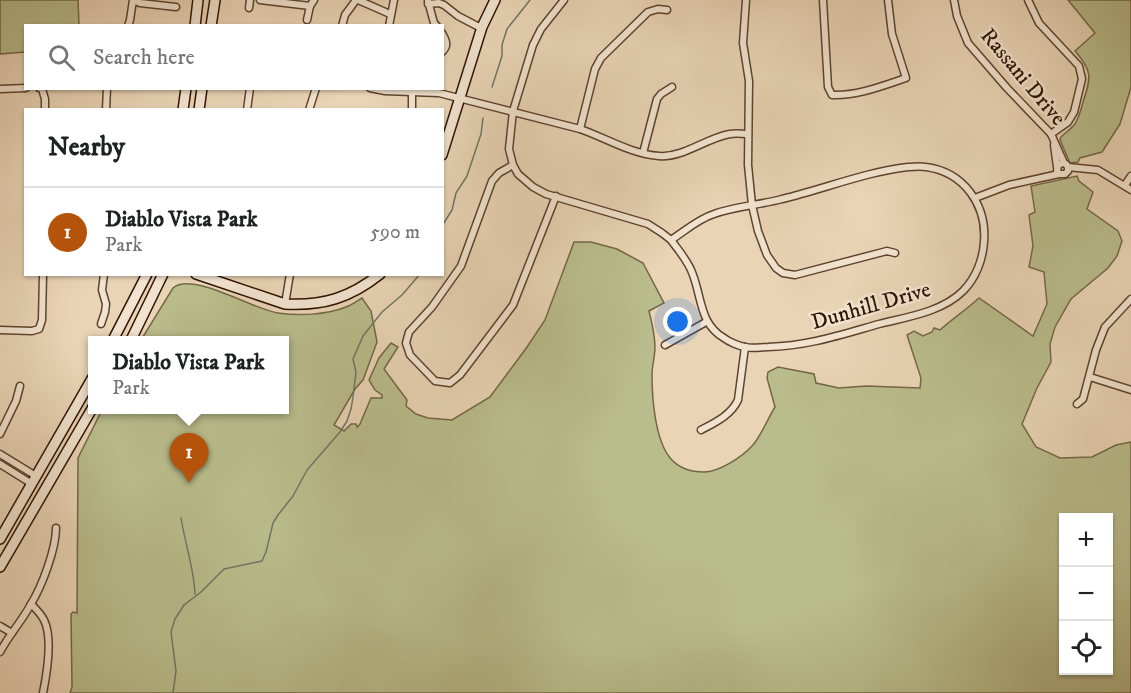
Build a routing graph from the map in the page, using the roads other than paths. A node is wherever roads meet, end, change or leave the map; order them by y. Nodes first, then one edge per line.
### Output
1 (133, 0) edge
2 (198, 0) edge
3 (215, 0) edge
4 (250, 0) edge
5 (260, 0) edge
6 (357, 0) edge
7 (394, 0) edge
8 (495, 0) edge
9 (564, 0) edge
10 (746, 0) edge
11 (823, 0) edge
12 (888, 0) edge
13 (954, 0) edge
14 (1028, 0) edge
15 (428, 2) edge
16 (312, 3) edge
17 (176, 7) dead end
18 (249, 8) dead end
19 (667, 10) dead end
20 (390, 14) junction
21 (307, 20) dead end
22 (129, 24) edge
23 (195, 24) edge
24 (211, 24) edge
25 (343, 24) edge
26 (389, 24) edge
27 (436, 24) edge
28 (482, 28) junction
29 (444, 36) edge
30 (444, 50) edge
31 (672, 87) dead end
32 (24, 88) edge
33 (0, 90) edge
34 (40, 90) edge
35 (107, 90) edge
36 (186, 90) edge
37 (202, 90) edge
38 (250, 90) edge
39 (315, 90) edge
40 (380, 90) edge
41 (412, 92) junction
42 (460, 98) junction
43 (45, 108) edge
44 (106, 108) edge
45 (183, 108) edge
46 (199, 108) edge
47 (247, 108) edge
48 (310, 108) edge
49 (412, 108) edge
50 (513, 111) junction
51 (580, 129) junction
52 (748, 134) junction
53 (1051, 134) junction
54 (1054, 142) junction
55 (444, 149) edge
56 (643, 153) junction
57 (513, 165) junction
58 (1067, 168) junction
59 (1058, 170) junction
60 (1131, 176) edge
61 (1125, 185) junction
62 (1131, 190) edge
63 (556, 196) junction
64 (975, 198) junction
65 (752, 205) junction
66 (671, 240) junction
67 (896, 252) dead end
68 (43, 276) edge
69 (104, 276) edge
70 (146, 276) edge
71 (162, 276) edge
72 (202, 276) edge
73 (290, 276) edge
74 (378, 276) edge
75 (1131, 299) edge
76 (285, 304) junction
77 (706, 322) junction
78 (101, 324) dead end
79 (0, 330) edge
80 (115, 336) edge
81 (133, 336) edge
82 (665, 345) dead end
83 (745, 347) junction
84 (1089, 377) junction
85 (88, 386) edge
86 (20, 387) dead end
87 (1131, 390) edge
88 (1077, 404) dead end
89 (89, 414) edge
90 (701, 429) dead end
91 (0, 434) edge
92 (0, 454) edge
93 (0, 464) edge
94 (34, 480) junction
95 (56, 528) dead end
96 (0, 539) edge
97 (0, 567) edge
98 (32, 604) junction
99 (0, 626) edge
100 (12, 633) junction
101 (0, 636) edge
102 (7, 640) junction
103 (0, 652) edge
104 (44, 693) edge

1 - 17 street
1 - 22 street
2 - 23 main road
3 - 24 main road
4 - 18 street
5 - 16 street
6 - 20 street
6 - 25 street
7 - 20 street
8 - 28 main road
9 - 50 street
10 - 52 street
11 - 12 street
13 - 53 street, Rassani Drive
14 - 53 street
15 - 27 street
15 - 28 street
16 - 21 street
19 - 51 street
20 - 26 street
28 - 42 main road
29 - 30 street
31 - 56 street
32 - 33 street
34 - 43 street
35 - 44 street
36 - 45 main road
37 - 46 main road
38 - 47 street
39 - 48 street
40 - 41 street
41 - 42 street
41 - 49 street
42 - 50 street
42 - 55 main road
50 - 51 street
50 - 57 street
51 - 56 street
52 - 56 street
52 - 65 street
53 - 54 street, Rassani Drive
54 - 58 street, Rassani Drive
54 - 59 street, Rassani Drive
57 - 63 street
57 - 63 street
58 - 59 street
58 - 59 street
58 - 61 street
59 - 64 street
60 - 61 street
61 - 62 street
63 - 66 street
64 - 65 street, Dunhill Drive
64 - 83 street, Dunhill Drive
65 - 66 street, Dunhill Drive
65 - 67 street
66 - 77 street
68 - 79 street
69 - 78 street
70 - 80 main road
71 - 81 main road
72 - 76 main road
73 - 76 street
74 - 76 main road
75 - 84 street
77 - 82 street
77 - 83 street, Dunhill Drive
83 - 90 street
84 - 87 street
84 - 88 street
85 - 94 main road
86 - 91 street
89 - 97 main road
92 - 94 street
93 - 94 street
94 - 96 main road
95 - 98 street
98 - 100 street
98 - 104 street
99 - 100 street
100 - 102 street
101 - 102 street
102 - 103 street

